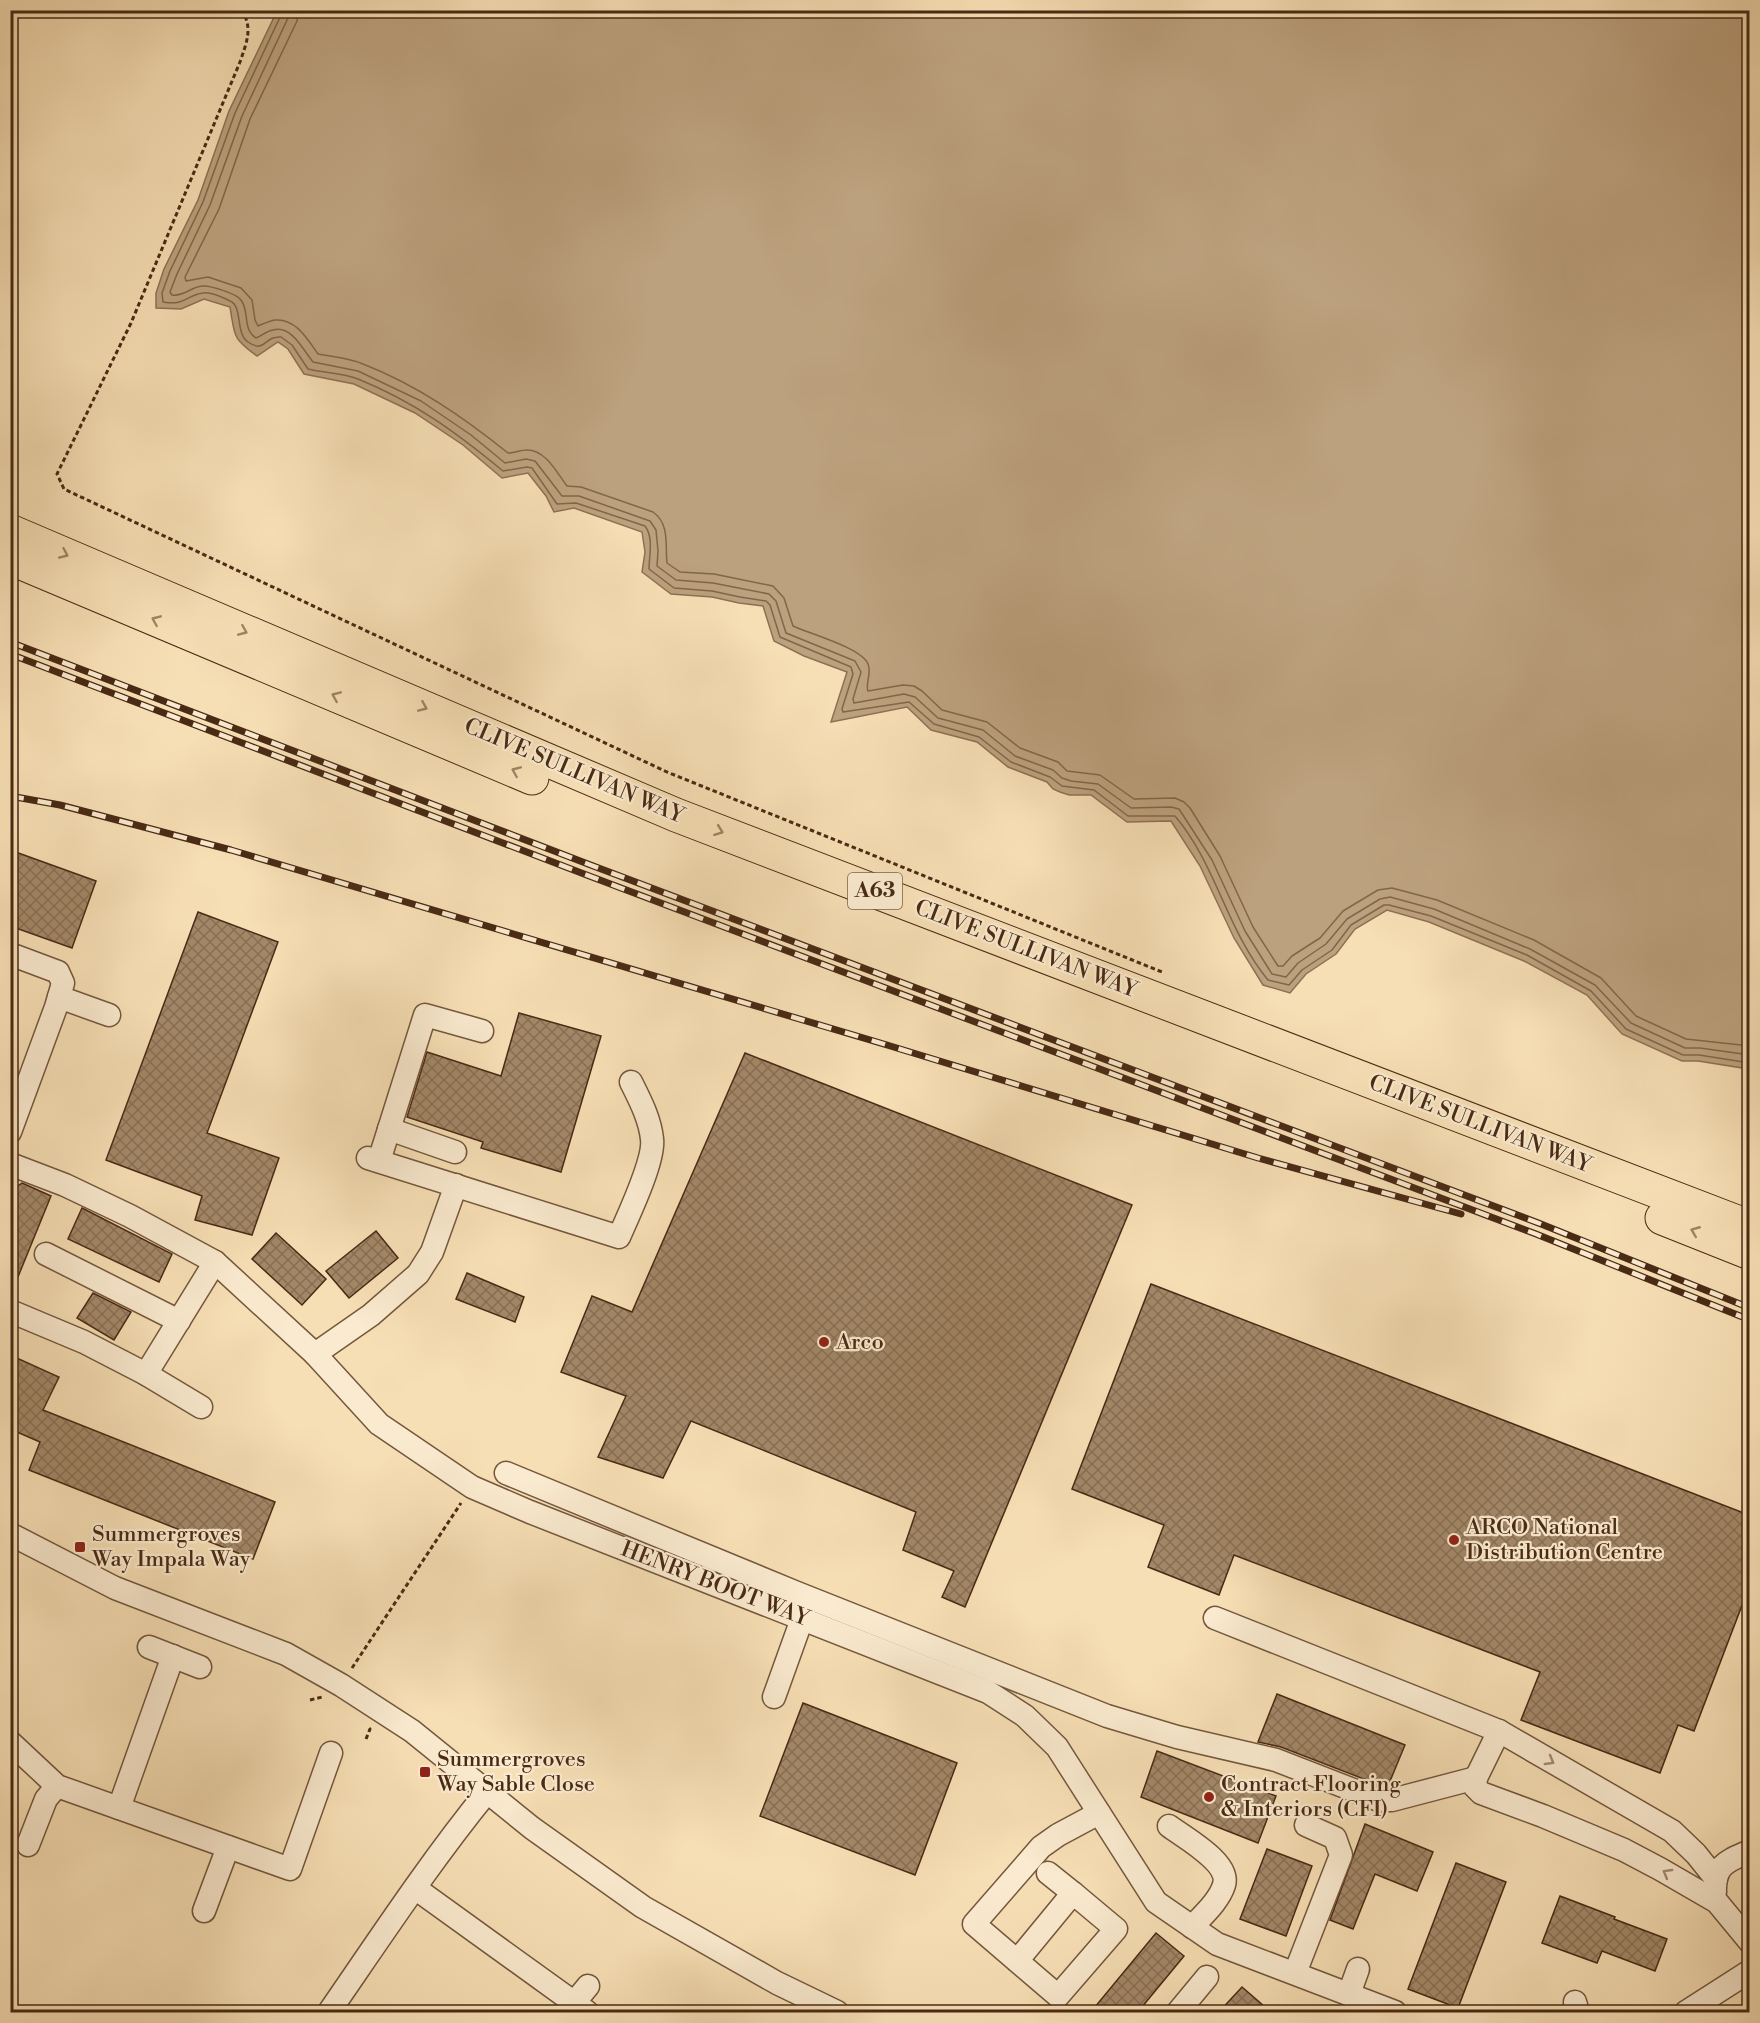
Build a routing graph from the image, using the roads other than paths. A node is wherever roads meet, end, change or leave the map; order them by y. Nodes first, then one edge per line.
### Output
1 (10, 531) edge
2 (10, 558) edge
3 (10, 954) edge
4 (59, 997) junction
5 (109, 1015) dead end
6 (482, 1031) dead end
7 (631, 1082) dead end
8 (389, 1129) junction
9 (10, 1132) edge
10 (455, 1152) dead end
11 (10, 1164) edge
12 (456, 1185) junction
13 (1749, 1227) edge
14 (1749, 1253) edge
15 (46, 1254) dead end
16 (215, 1262) junction
17 (10, 1311) edge
18 (179, 1321) junction
19 (315, 1354) junction
20 (146, 1374) junction
21 (201, 1407) dead end
22 (507, 1473) dead end
23 (647, 1531) junction
24 (10, 1534) edge
25 (637, 1554) junction
26 (1215, 1618) dead end
27 (802, 1619) junction
28 (883, 1639) junction
29 (149, 1647) dead end
30 (173, 1656) junction
31 (200, 1667) dead end
32 (774, 1697) dead end
33 (1499, 1731) junction
34 (10, 1742) edge
35 (331, 1753) dead end
36 (1476, 1778) junction
37 (57, 1786) junction
38 (487, 1792) junction
39 (119, 1808) junction
40 (1099, 1813) junction
41 (1306, 1825) dead end
42 (1169, 1826) dead end
43 (28, 1845) dead end
44 (228, 1847) junction
45 (1749, 1851) edge
46 (1048, 1873) dead end
47 (1716, 1879) junction
48 (415, 1888) junction
49 (1074, 1893) junction
50 (1717, 1902) junction
51 (204, 1911) dead end
52 (1192, 1927) junction
53 (1749, 1942) edge
54 (1017, 1961) junction
55 (1358, 1969) dead end
56 (1749, 1971) edge
57 (1294, 1973) junction
58 (1207, 1977) dead end
59 (588, 1986) dead end
60 (1359, 2002) edge
61 (581, 2008) edge
62 (832, 2012) edge
63 (329, 2013) edge
64 (1178, 2013) edge
65 (1395, 2013) edge
66 (1686, 2013) edge

1 -> 13 highway, CLIVE SULLIVAN WAY / A63
14 -> 2 highway, CLIVE SULLIVAN WAY / A63
3 - 4 street
4 - 5 street
4 - 9 street
6 - 8 street
7 - 12 street
8 - 10 street
8 - 12 street
11 - 16 street, HENRY BOOT WAY
12 - 19 street
15 - 18 street
16 - 18 street
16 - 19 street, HENRY BOOT WAY
17 - 20 street
18 - 20 street
19 - 25 street, HENRY BOOT WAY
20 - 21 street
22 - 23 street
23 - 25 street
23 - 28 street
24 - 38 street
25 - 27 street, HENRY BOOT WAY
26 - 33 street
27 - 28 street, HENRY BOOT WAY
27 - 32 street
28 - 36 street
28 - 40 street, HENRY BOOT WAY
29 - 30 street
30 - 31 street
30 - 39 street
33 - 36 street
33 -> 47 street
34 - 37 street
35 - 44 street
50 -> 36 street
37 - 39 street
37 - 43 street
38 - 48 street
38 - 62 street
39 - 44 street
40 - 52 street, HENRY BOOT WAY
40 - 54 street
41 - 57 street
42 - 52 street
44 - 51 street
45 - 47 street
46 - 49 street
47 - 50 street
48 - 61 street
48 - 63 street
49 - 54 street
49 - 54 street
50 - 53 street
52 - 57 street, HENRY BOOT WAY
55 - 60 street
56 - 66 street
57 - 60 street, HENRY BOOT WAY
58 - 64 street
59 - 61 street
60 - 65 street, HENRY BOOT WAY

